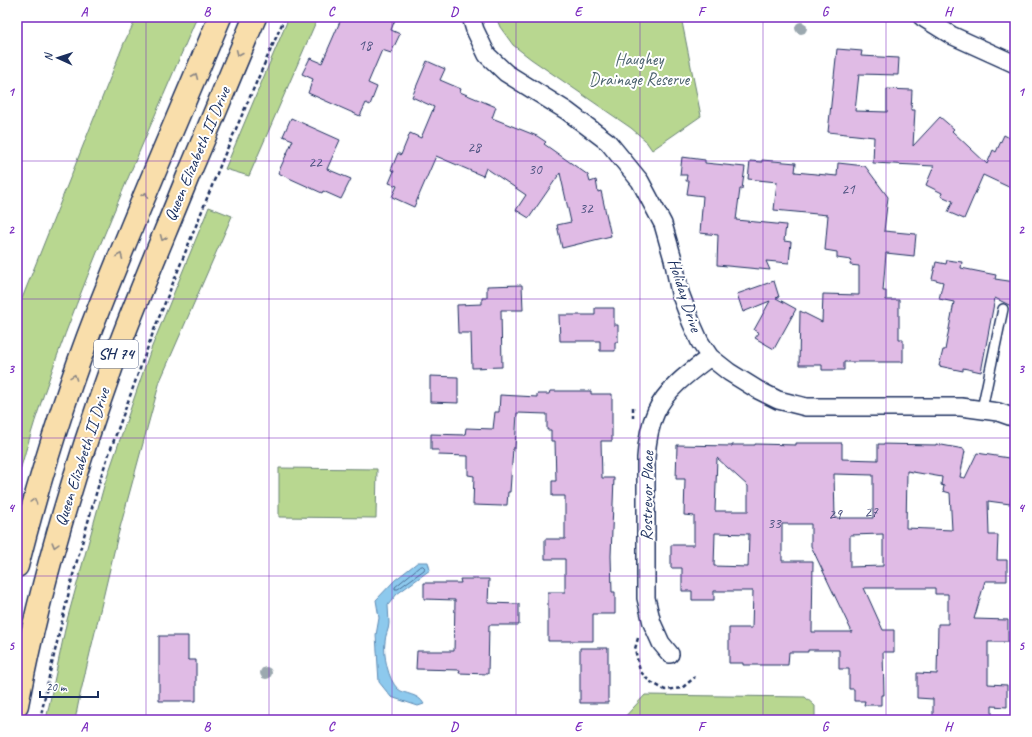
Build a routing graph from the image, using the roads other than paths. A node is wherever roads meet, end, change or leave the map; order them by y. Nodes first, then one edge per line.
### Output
1 (220, 17) edge
2 (255, 17) edge
3 (471, 17) edge
4 (922, 17) edge
5 (1015, 64) edge
6 (1003, 309) dead end
7 (710, 358) junction
8 (982, 409) junction
9 (1015, 418) edge
10 (17, 566) edge
11 (670, 654) dead end
12 (17, 705) edge

10 -> 1 highway, Queen Elizabeth II Drive / SH 74
2 -> 12 highway, Queen Elizabeth II Drive / SH 74
3 - 7 street, Holiday Drive
4 - 5 street
6 - 8 lane
7 - 8 street, Holiday Drive
7 - 11 street, Rostrevor Place
8 - 9 street, Holiday Drive

